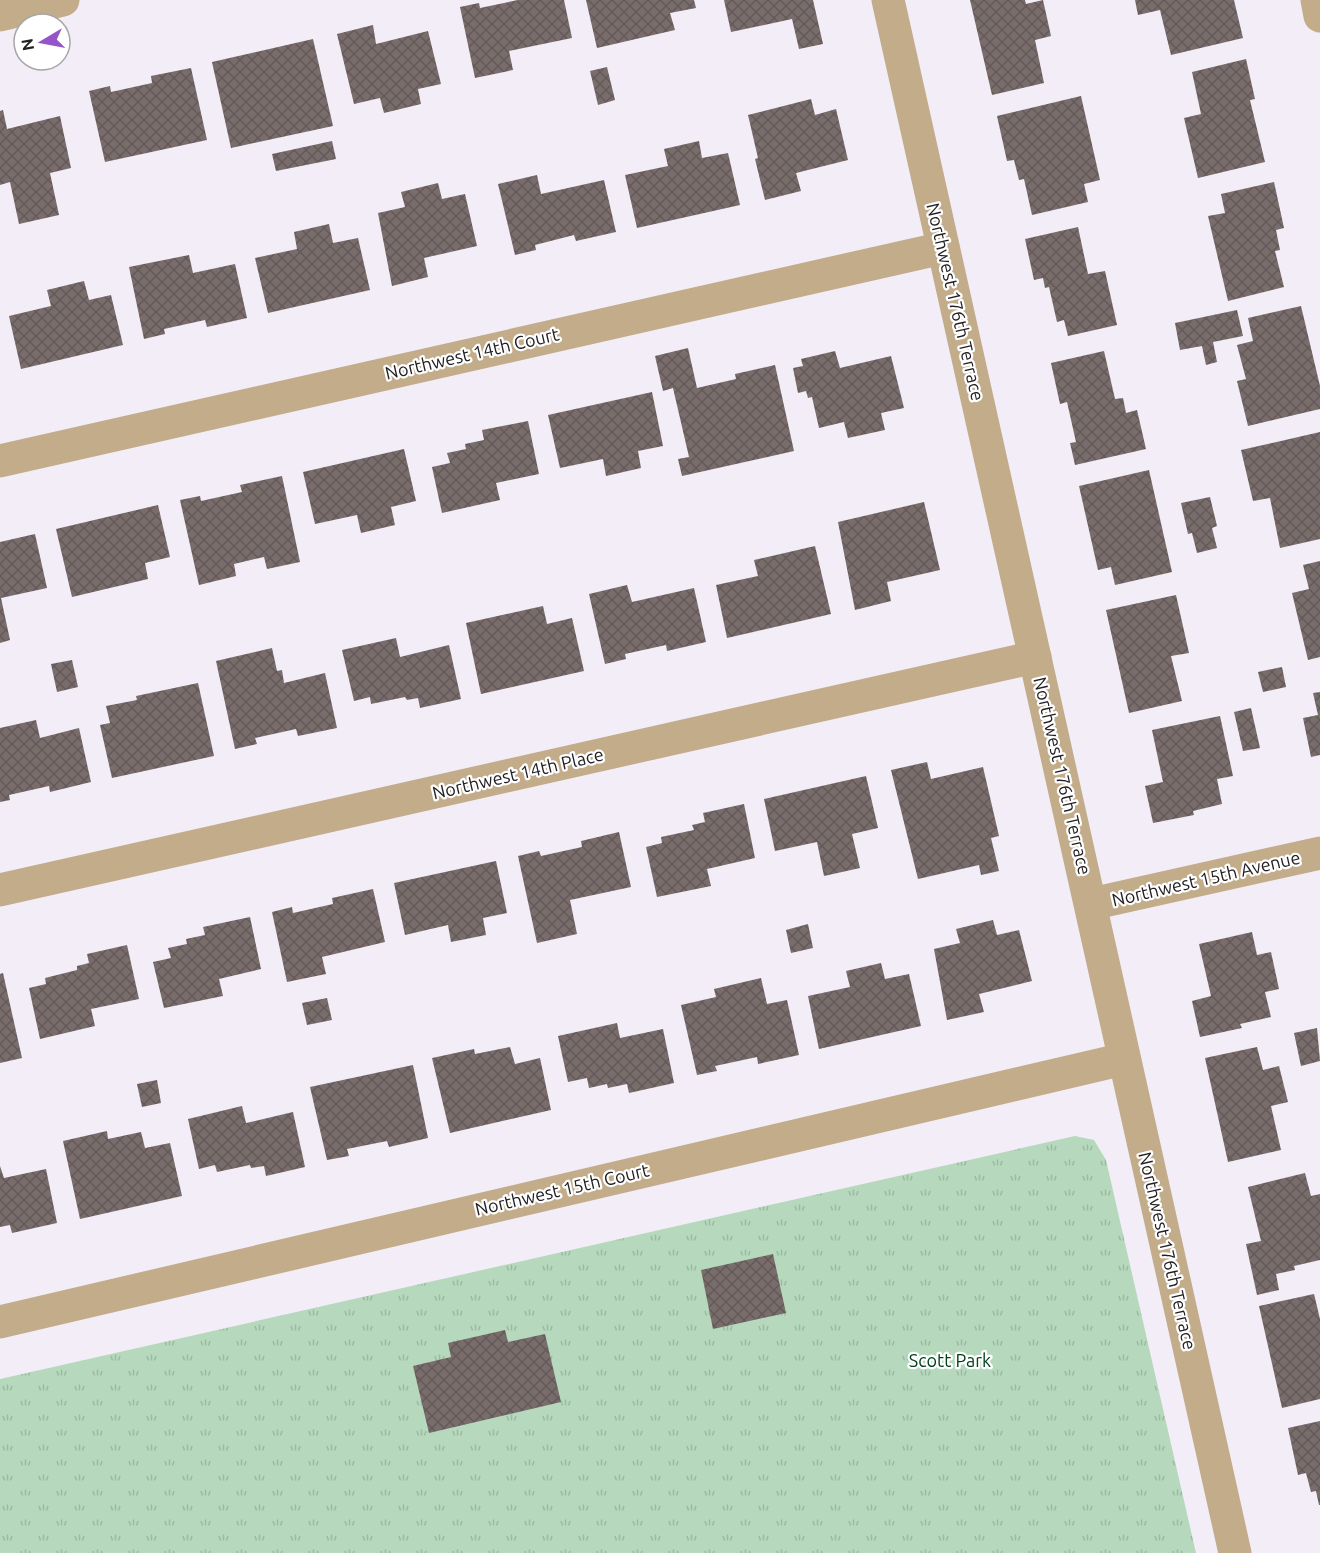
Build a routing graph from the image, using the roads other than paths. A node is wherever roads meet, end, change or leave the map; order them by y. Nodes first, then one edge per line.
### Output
1 (63, 0) edge
2 (888, 0) edge
3 (1317, 0) edge
4 (0, 15) edge
5 (1320, 16) edge
6 (943, 248) junction
7 (0, 461) edge
8 (1035, 657) junction
9 (1320, 853) edge
10 (0, 890) edge
11 (1091, 904) junction
12 (1124, 1059) junction
13 (0, 1322) edge
14 (1235, 1553) edge

1 - 4 street
2 - 6 street, Northwest 176th Terrace
3 - 5 street
6 - 7 street, Northwest 14th Court
6 - 8 street, Northwest 176th Terrace
8 - 10 street, Northwest 14th Place
8 - 11 street, Northwest 176th Terrace
9 - 11 street, Northwest 15th Avenue
11 - 12 street, Northwest 176th Terrace
12 - 13 street, Northwest 15th Court
12 - 14 street, Northwest 176th Terrace

